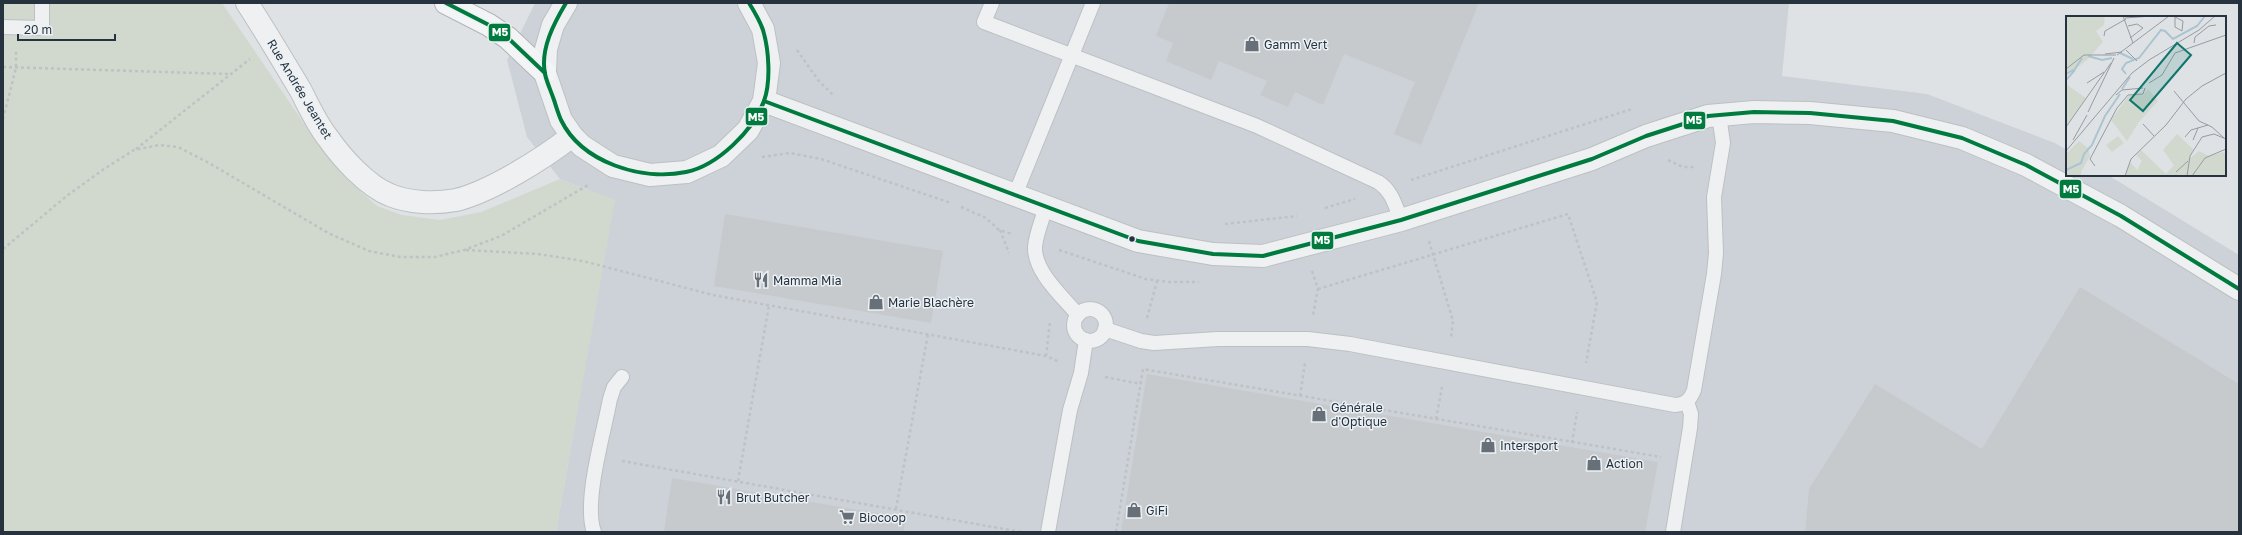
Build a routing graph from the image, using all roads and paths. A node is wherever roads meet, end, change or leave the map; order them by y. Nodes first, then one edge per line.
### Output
1 (42, 3) edge
2 (247, 3) edge
3 (446, 3) edge
4 (566, 3) edge
5 (749, 3) edge
6 (992, 3) edge
7 (1093, 3) edge
8 (3, 28) edge
9 (17, 28) junction
10 (273, 42) junction
11 (796, 48) dead end
12 (1073, 55) junction
13 (3, 67) edge
14 (16, 68) junction
15 (545, 73) junction
16 (229, 74) junction
17 (839, 100) dead end
18 (764, 101) junction
19 (1634, 108) dead end
20 (1719, 115) junction
21 (3, 119) edge
22 (572, 136) junction
23 (134, 150) dead end
24 (1386, 187) junction
25 (1016, 195) junction
26 (1046, 208) junction
27 (1323, 209) dead end
28 (1303, 215) dead end
29 (1401, 220) junction
30 (1217, 225) dead end
31 (1428, 240) dead end
32 (464, 250) dead end
33 (1433, 254) junction
34 (1318, 289) dead end
35 (2239, 289) edge
36 (769, 305) junction
37 (1078, 315) junction
38 (1105, 329) junction
39 (928, 334) junction
40 (1086, 340) junction
41 (1446, 364) junction
42 (1081, 373) junction
43 (622, 377) dead end
44 (1141, 384) junction
45 (1582, 387) junction
46 (1687, 402) junction
47 (1436, 419) junction
48 (1572, 443) junction
49 (599, 456) junction
50 (1665, 456) dead end
51 (738, 481) junction
52 (896, 509) junction
53 (594, 532) edge
54 (1021, 532) edge
55 (1048, 532) edge
56 (1116, 532) edge
57 (1673, 532) edge

1 - 9 lane
2 - 10 street, Rue Andrée Jeantet
3 - 15 highway
4 - 15 street
5 - 18 street
6 - 12 lane
7 - 12 lane
8 - 9 lane
9 - 14 path
10 - 16 path
10 - 22 street, Rue Andrée Jeantet
11 - 17 path
12 - 24 lane
12 - 25 lane
13 - 14 path
14 - 16 path
14 - 21 path
15 - 22 street
16 - 23 path
18 - 22 street
18 - 25 street
19 - 24 path
20 - 29 street
20 - 35 street
20 - 46 lane
24 - 27 path
24 - 29 lane
25 - 26 street
26 - 29 street
26 - 37 lane
28 - 30 path
31 - 33 path
32 - 36 path
33 - 34 path
33 - 41 path
33 - 45 path
36 - 39 path
36 - 51 path
37 - 38 lane
37 - 40 lane
38 - 40 lane
38 - 41 lane
39 - 42 path
39 - 52 path
40 - 42 lane
41 - 45 lane
41 - 47 path
42 - 44 path
42 - 55 lane
43 - 49 lane
44 - 47 path
44 - 56 path
45 - 46 lane
45 - 48 path
46 - 57 lane
47 - 48 path
48 - 50 path
49 - 51 path
49 - 53 lane
51 - 52 path
52 - 54 path

